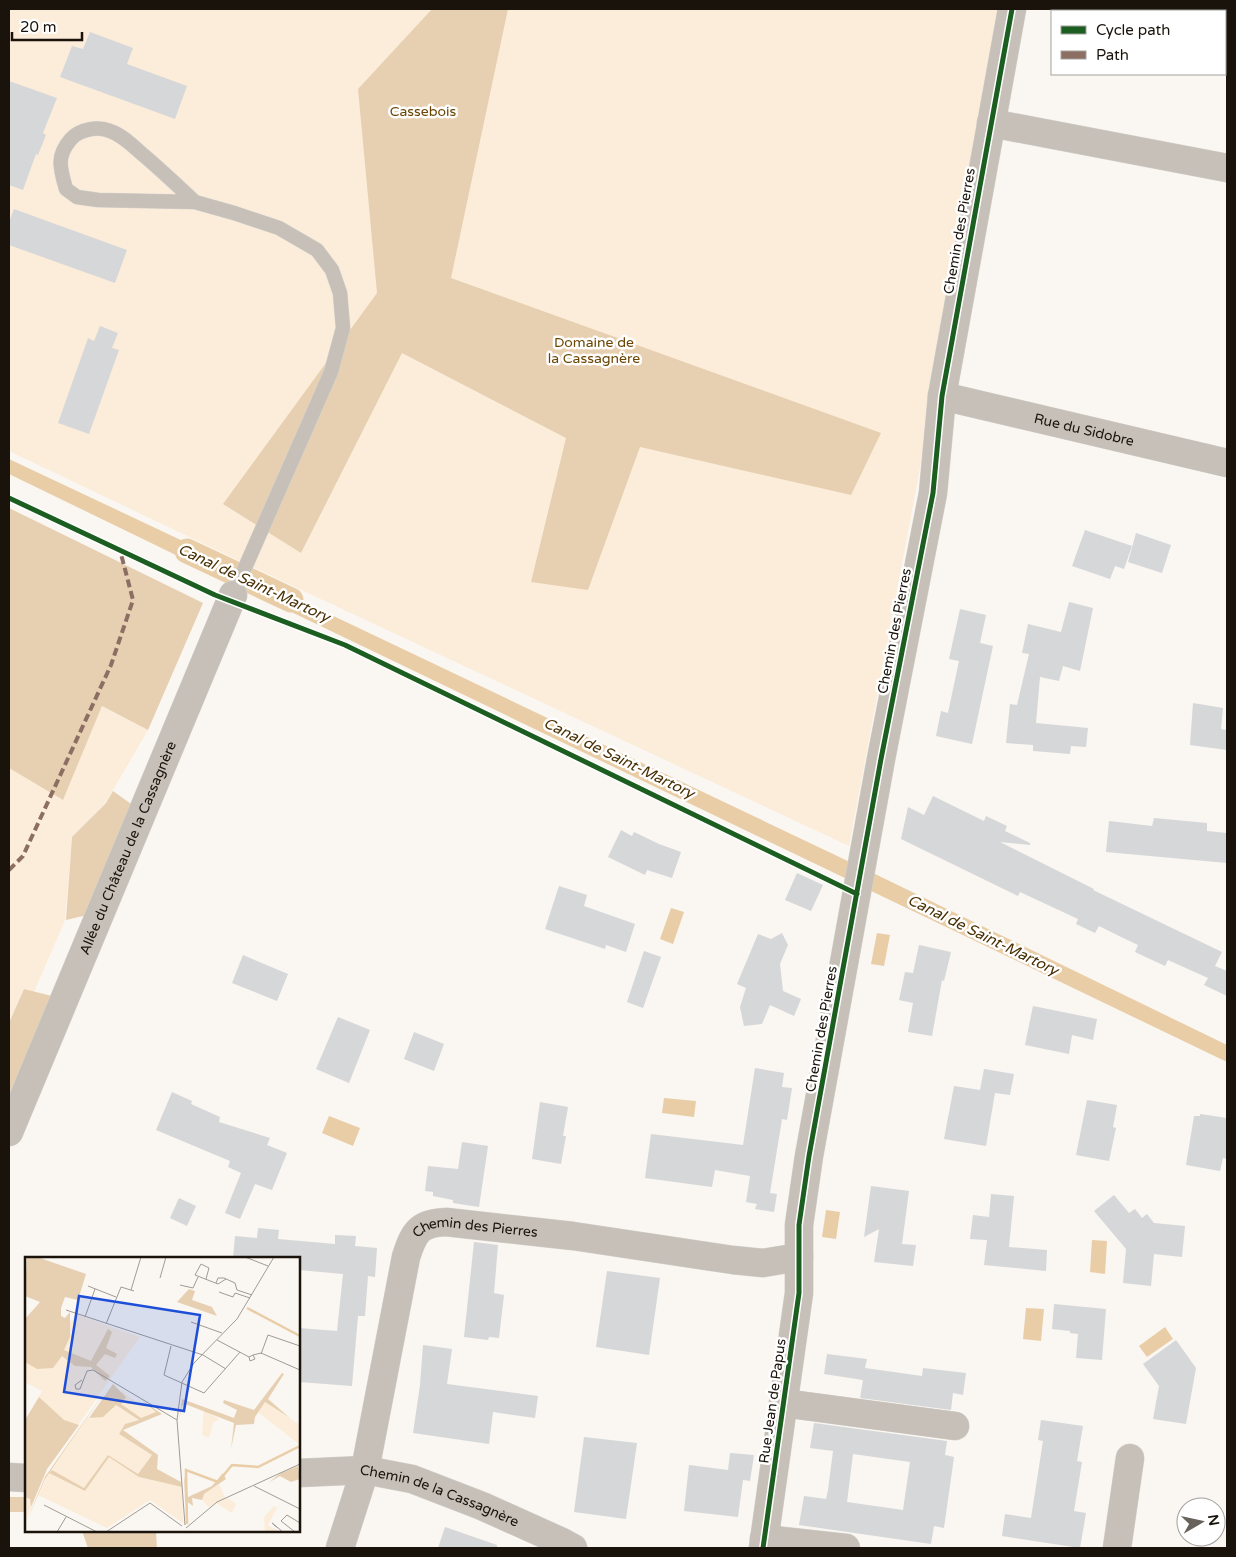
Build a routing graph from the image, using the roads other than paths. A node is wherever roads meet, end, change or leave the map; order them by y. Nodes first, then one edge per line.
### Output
1 (1012, 9) edge
2 (991, 123) junction
3 (1227, 168) edge
4 (195, 202) junction
5 (942, 396) junction
6 (1227, 463) edge
7 (233, 594) joint
8 (9, 1132) edge
9 (799, 1257) junction
10 (783, 1403) junction
11 (955, 1426) dead end
12 (1130, 1458) dead end
13 (365, 1470) junction
14 (300, 1473) edge
15 (9, 1477) edge
16 (25, 1478) edge
17 (764, 1543) edge
18 (340, 1548) edge
19 (573, 1548) edge
20 (846, 1548) edge
21 (1116, 1548) edge

1 - 2 street, Chemin des Pierres
2 - 3 street
2 - 5 street, Chemin des Pierres
4 - 4 lane
4 - 7 lane, Allée du Château de la Cassagnère
5 - 6 street, Rue du Sidobre
5 - 9 street, Chemin des Pierres
7 - 8 street, Allée du Château de la Cassagnère
9 - 10 street, Rue Jean de Papus
9 - 13 street, Chemin des Pierres
10 - 11 street
10 - 17 street, Rue Jean de Papus
12 - 21 street
13 - 14 street, Chemin de la Cassagnère
13 - 18 street
13 - 19 street, Chemin de la Cassagnère
15 - 16 street
17 - 20 street

